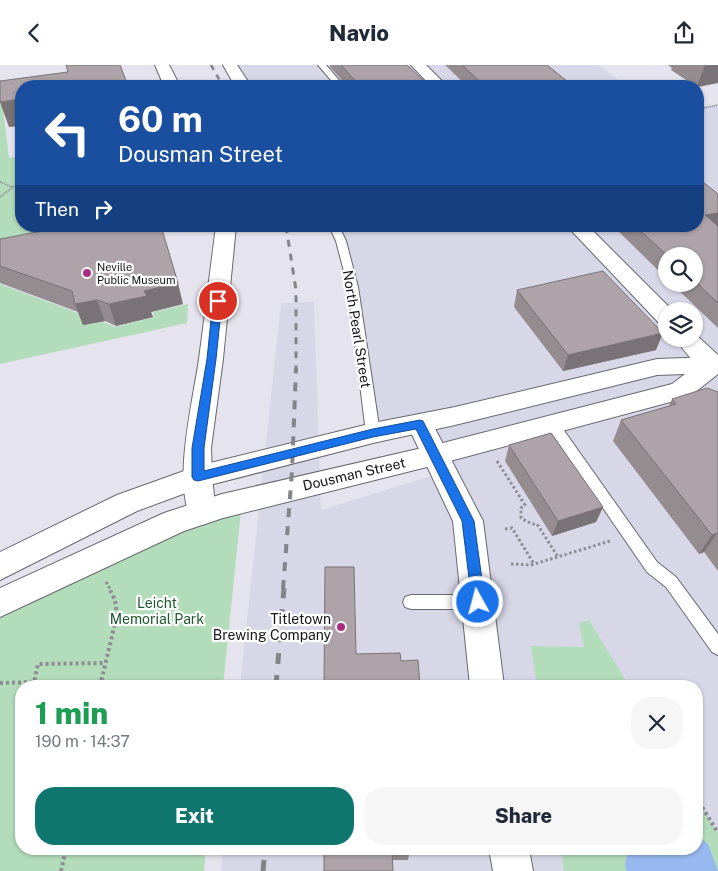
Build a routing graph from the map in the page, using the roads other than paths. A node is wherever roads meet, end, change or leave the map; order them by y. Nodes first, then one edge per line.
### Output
1 (162, 65) edge
2 (230, 65) edge
3 (322, 65) edge
4 (418, 65) edge
5 (169, 80) edge
6 (239, 80) edge
7 (335, 80) edge
8 (433, 80) edge
9 (222, 232) edge
10 (337, 232) edge
11 (583, 232) edge
12 (658, 309) edge
13 (696, 347) edge
14 (716, 366) edge
15 (420, 424) junction
16 (553, 425) junction
17 (373, 433) junction
18 (435, 455) junction
19 (198, 477) junction
20 (202, 513) junction
21 (0, 567) edge
22 (478, 602) junction
23 (0, 603) edge
24 (411, 603) dead end
25 (718, 647) edge
26 (486, 680) edge
27 (510, 855) edge
28 (513, 871) edge

1 - 5 main road
2 - 6 main road
3 - 7 lane
4 - 8 main road
9 - 19 main road
10 - 17 lane, North Pearl Street
11 - 12 main road
13 - 14 main road
14 - 15 main road
14 - 16 main road, Dousman Street
15 - 17 main road
15 - 18 main road
16 - 18 main road, Dousman Street
16 - 25 lane
17 - 19 main road
18 - 20 main road, Dousman Street
18 - 22 main road
19 - 20 main road
19 - 21 main road
20 - 23 main road, Dousman Street
22 - 24 lane
22 - 26 main road
27 - 28 main road

